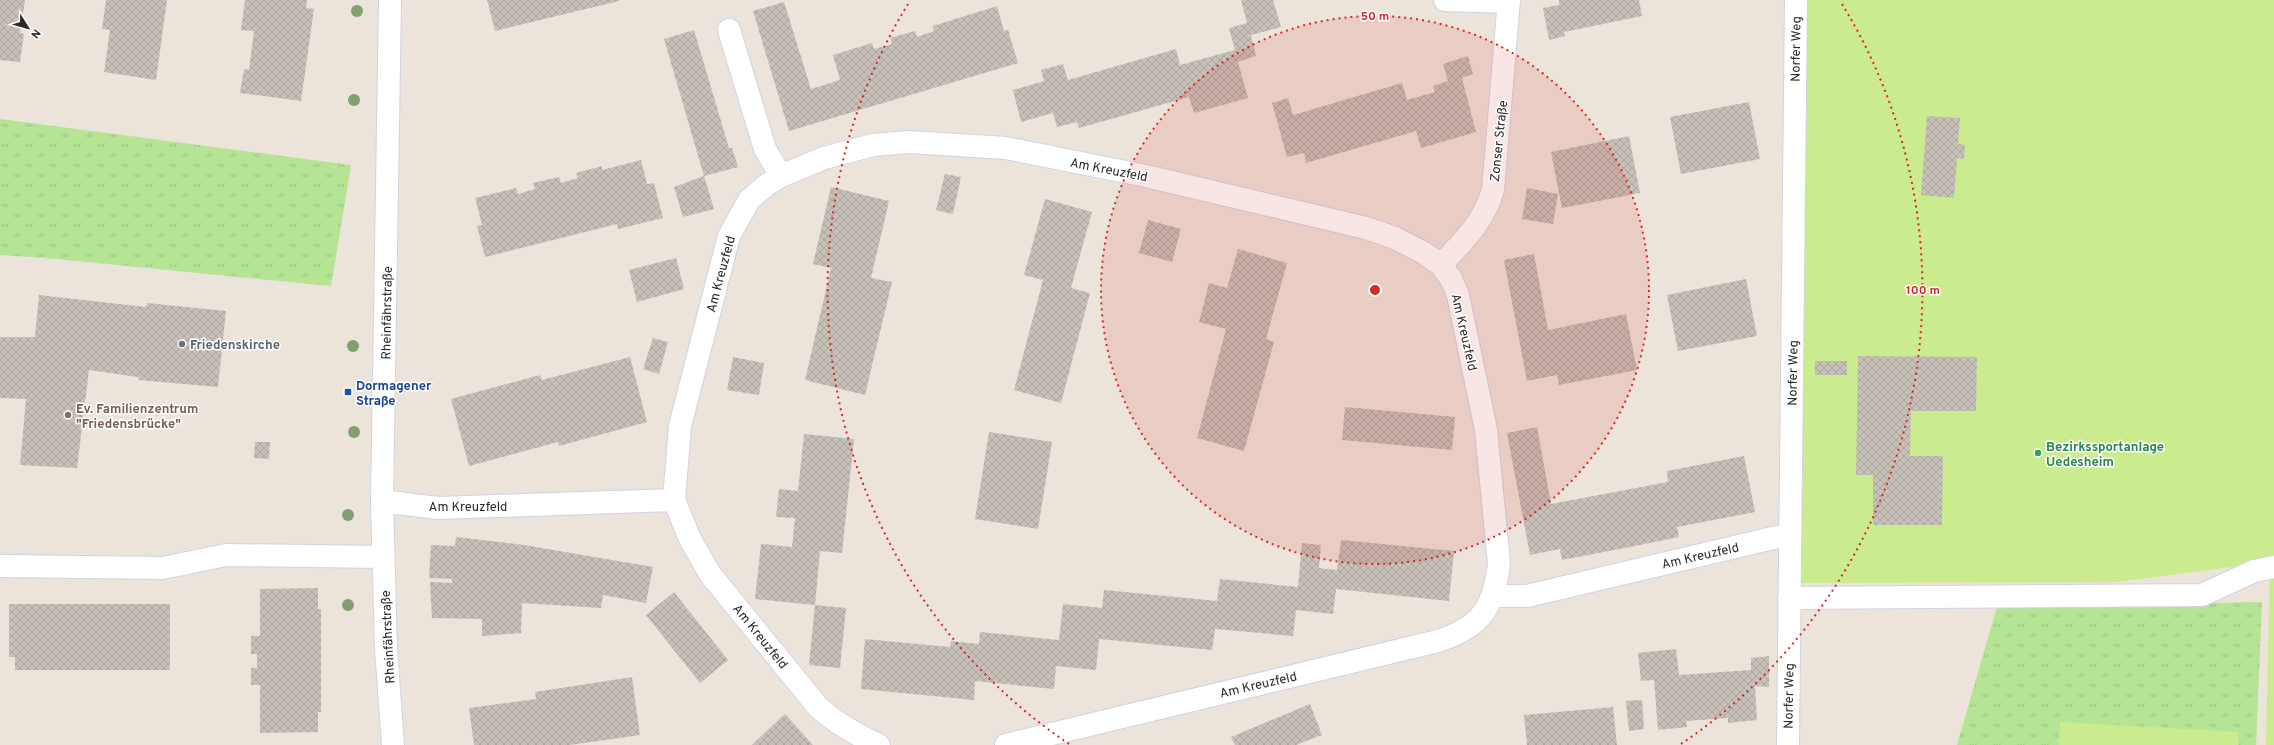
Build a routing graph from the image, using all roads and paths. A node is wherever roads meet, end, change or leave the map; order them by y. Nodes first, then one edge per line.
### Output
1 (390, 0) edge
2 (1445, 0) edge
3 (1796, 0) edge
4 (1509, 1) edge
5 (729, 30) dead end
6 (781, 176) junction
7 (1441, 265) junction
8 (674, 500) junction
9 (382, 501) junction
10 (1790, 534) junction
11 (384, 557) junction
12 (0, 565) edge
13 (2274, 567) edge
14 (1492, 596) junction
15 (1789, 598) junction
16 (393, 745) edge
17 (879, 745) edge
18 (1006, 745) edge
19 (1788, 745) edge

1 - 9 street, Rheinfährstraße
2 - 4 street
3 - 10 street, Norfer Weg
4 - 7 street, Zonser Straße
5 - 6 street
6 - 7 street, Am Kreuzfeld
6 - 8 street, Am Kreuzfeld
7 - 14 street, Am Kreuzfeld
8 - 9 street, Am Kreuzfeld
8 - 17 street, Am Kreuzfeld
9 - 11 street, Rheinfährstraße
10 - 14 street, Am Kreuzfeld
10 - 15 street, Norfer Weg
11 - 12 street
11 - 16 street, Rheinfährstraße
13 - 15 street
14 - 18 street, Am Kreuzfeld
15 - 19 street, Norfer Weg

